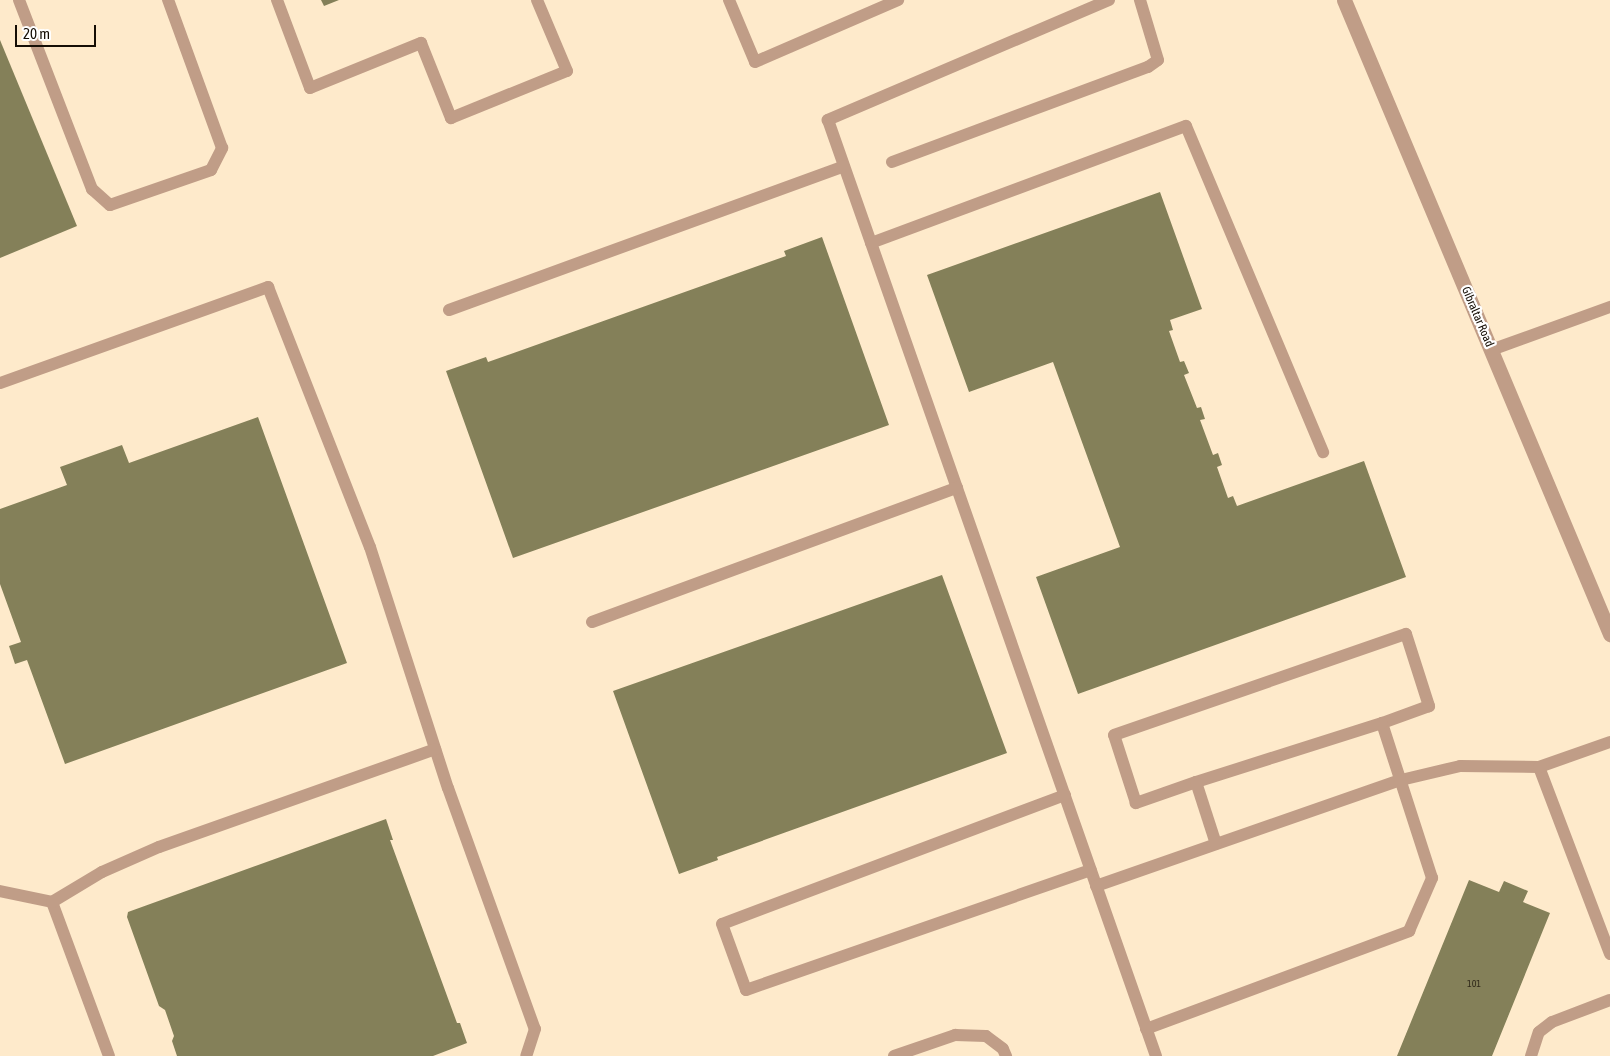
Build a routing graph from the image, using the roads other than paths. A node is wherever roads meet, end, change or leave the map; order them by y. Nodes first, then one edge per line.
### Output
1 (19, 0) edge
2 (168, 0) edge
3 (277, 0) edge
4 (537, 0) edge
5 (730, 0) edge
6 (898, 0) edge
7 (1109, 0) edge
8 (1140, 0) edge
9 (1344, 0) edge
10 (892, 162) dead end
11 (844, 166) junction
12 (871, 243) junction
13 (1610, 307) edge
14 (449, 310) dead end
15 (1491, 350) junction
16 (0, 383) edge
17 (1323, 452) dead end
18 (957, 488) junction
19 (592, 622) dead end
20 (1610, 634) edge
21 (1382, 724) junction
22 (1610, 742) edge
23 (435, 749) junction
24 (1539, 767) junction
25 (1401, 780) junction
26 (1196, 782) junction
27 (1065, 795) junction
28 (1216, 844) junction
29 (1091, 870) junction
30 (1096, 886) junction
31 (0, 891) edge
32 (52, 902) junction
33 (1610, 954) edge
34 (1610, 1000) edge
35 (1146, 1029) junction
36 (109, 1056) edge
37 (526, 1056) edge
38 (894, 1056) edge
39 (1006, 1056) edge
40 (1156, 1056) edge
41 (1531, 1056) edge

1 - 2 lane
3 - 4 lane
5 - 6 lane
7 - 11 lane
8 - 10 lane
9 - 15 street, Gibraltar Road
11 - 12 lane
11 - 14 lane
12 - 17 lane
12 - 18 lane
13 - 15 lane
15 - 20 street, Gibraltar Road
16 - 23 lane
18 - 19 lane
18 - 27 lane
21 - 25 lane
21 - 26 lane
21 - 26 lane
22 - 24 lane
23 - 32 lane
23 - 37 lane
24 - 25 lane
24 - 33 lane
25 - 28 lane
25 - 35 lane
26 - 28 lane
27 - 29 lane
27 - 29 lane
28 - 30 lane
29 - 30 lane
30 - 35 lane
31 - 32 lane
32 - 36 lane
34 - 41 lane
35 - 40 lane
38 - 39 lane

